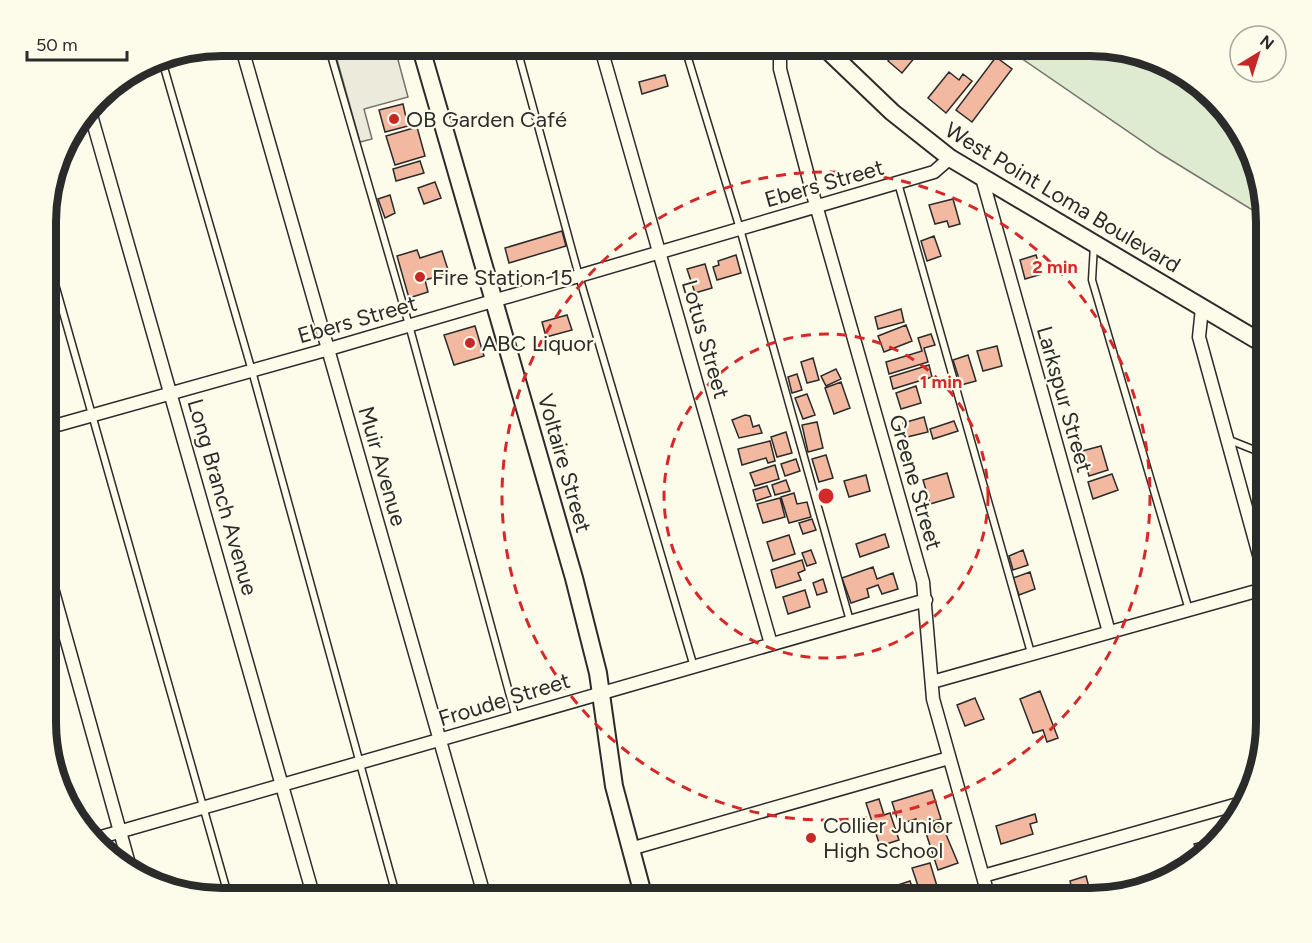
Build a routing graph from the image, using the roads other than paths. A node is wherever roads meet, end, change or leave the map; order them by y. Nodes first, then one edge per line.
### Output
1 (244, 56) edge
2 (331, 56) edge
3 (423, 56) edge
4 (519, 56) edge
5 (603, 56) edge
6 (687, 56) edge
7 (780, 56) edge
8 (833, 56) edge
9 (164, 66) edge
10 (92, 119) edge
11 (950, 158) junction
12 (982, 178) junction
13 (897, 183) junction
14 (817, 207) junction
15 (740, 230) junction
16 (1094, 244) junction
17 (659, 253) junction
18 (579, 276) junction
19 (56, 290) edge
20 (495, 301) junction
21 (1202, 309) junction
22 (409, 326) junction
23 (1256, 340) edge
24 (328, 349) junction
25 (252, 370) junction
26 (171, 393) junction
27 (92, 414) junction
28 (56, 425) edge
29 (1226, 439) junction
30 (1256, 450) edge
31 (1256, 547) edge
32 (1256, 589) edge
33 (926, 600) junction
34 (56, 605) edge
35 (1189, 610) junction
36 (850, 622) junction
37 (1109, 632) junction
38 (771, 645) junction
39 (1031, 653) junction
40 (694, 667) junction
41 (932, 682) junction
42 (601, 692) junction
43 (516, 719) junction
44 (440, 741) junction
45 (949, 758) junction
46 (361, 762) junction
47 (282, 786) junction
48 (1233, 805) edge
49 (205, 808) junction
50 (120, 832) junction
51 (102, 837) edge
52 (630, 849) junction
53 (127, 857) edge
54 (983, 876) junction
55 (227, 887) edge
56 (311, 887) edge
57 (394, 887) edge
58 (482, 887) edge
59 (641, 887) edge
60 (986, 888) edge

1 - 24 street, Muir Avenue
2 - 22 lane
3 - 20 main road, Voltaire Street
4 - 18 lane
5 - 17 street, Lotus Street
6 - 15 lane
7 - 14 street, Greene Street
8 - 11 main road, West Point Loma Boulevard
9 - 25 lane
10 - 26 street, Long Branch Avenue
11 - 12 main road, West Point Loma Boulevard
11 - 13 street, Ebers Street
12 - 16 main road, West Point Loma Boulevard
12 - 37 street, Larkspur Street
13 - 14 street, Ebers Street
13 - 39 lane
14 - 15 street, Ebers Street
14 - 33 street, Greene Street
15 - 17 street, Ebers Street
15 - 36 lane
16 - 21 main road, West Point Loma Boulevard
16 - 35 lane
17 - 18 street, Ebers Street
17 - 38 street, Lotus Street
18 - 20 street, Ebers Street
18 - 40 lane
19 - 27 lane
20 - 22 street, Ebers Street
20 - 42 main road, Voltaire Street
21 - 23 main road, West Point Loma Boulevard
21 - 29 street
22 - 24 street, Ebers Street
22 - 43 lane
24 - 25 street, Ebers Street
24 - 44 street, Muir Avenue
25 - 26 street, Ebers Street
25 - 46 lane
26 - 27 street, Ebers Street
26 - 47 street, Long Branch Avenue
27 - 28 street, Ebers Street
27 - 49 lane
29 - 30 lane
29 - 31 street
32 - 35 street
33 - 36 street, Froude Street
33 - 41 street, Greene Street
34 - 50 street
35 - 37 street
36 - 38 street, Froude Street
37 - 39 street
38 - 40 street, Froude Street
39 - 41 street
40 - 42 street, Froude Street
41 - 45 street, Greene Street
42 - 43 street, Froude Street
42 - 52 main road, Voltaire Street
43 - 44 street, Froude Street
44 - 46 street, Froude Street
44 - 58 street, Muir Avenue
45 - 52 street
45 - 54 street, Greene Street
46 - 47 street, Froude Street
46 - 57 lane
47 - 49 street, Froude Street
47 - 56 street, Long Branch Avenue
48 - 54 street
49 - 50 street, Froude Street
49 - 55 lane
50 - 51 street, Froude Street
50 - 53 street
52 - 59 main road, Voltaire Street
54 - 60 street, Greene Street

